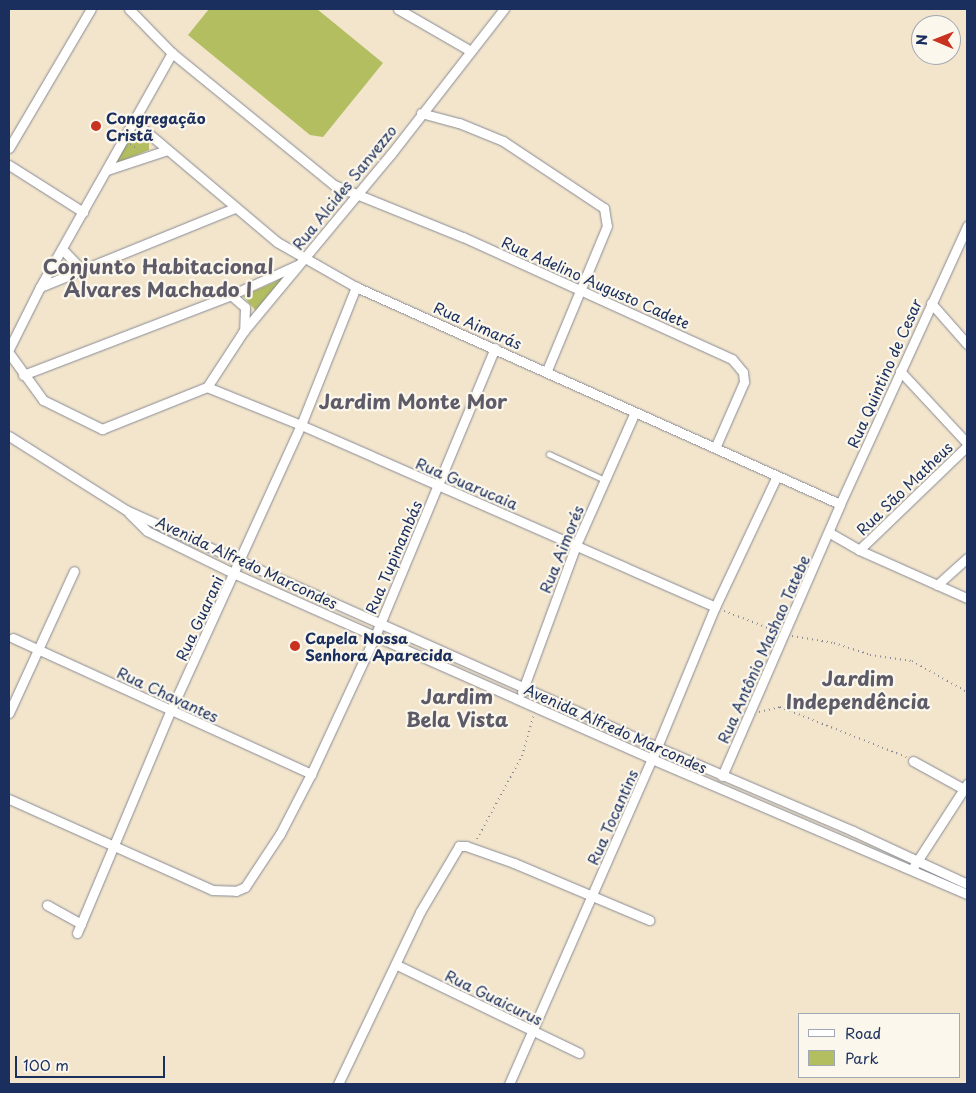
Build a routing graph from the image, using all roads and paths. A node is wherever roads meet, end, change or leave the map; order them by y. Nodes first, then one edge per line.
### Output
1 (92, 9) edge
2 (129, 9) edge
3 (398, 9) edge
4 (504, 9) edge
5 (468, 50) junction
6 (172, 53) junction
7 (421, 113) junction
8 (135, 122) junction
9 (125, 140) junction
10 (9, 148) edge
11 (167, 150) junction
12 (146, 157) junction
13 (9, 165) edge
14 (107, 170) junction
15 (355, 194) junction
16 (235, 208) junction
17 (83, 212) junction
18 (967, 226) edge
19 (62, 249) junction
20 (305, 259) junction
21 (297, 265) junction
22 (82, 270) junction
23 (40, 286) junction
24 (356, 287) junction
25 (580, 289) junction
26 (231, 295) junction
27 (931, 303) junction
28 (243, 332) junction
29 (967, 344) edge
30 (495, 348) junction
31 (9, 349) edge
32 (9, 354) edge
33 (547, 370) junction
34 (900, 371) junction
35 (23, 375) junction
36 (207, 387) junction
37 (635, 412) junction
38 (301, 425) junction
39 (9, 436) edge
40 (967, 444) edge
41 (715, 448) junction
42 (548, 454) dead end
43 (776, 478) junction
44 (605, 480) junction
45 (438, 486) junction
46 (840, 504) junction
47 (126, 510) junction
48 (830, 533) junction
49 (576, 545) junction
50 (859, 550) junction
51 (967, 558) edge
52 (241, 561) junction
53 (74, 571) dead end
54 (235, 574) junction
55 (936, 585) junction
56 (967, 598) edge
57 (715, 607) junction
58 (380, 623) junction
59 (786, 634) junction
60 (375, 636) junction
61 (13, 638) dead end
62 (39, 649) junction
63 (523, 687) junction
64 (967, 692) edge
65 (520, 700) junction
66 (533, 706) junction
67 (170, 712) junction
68 (9, 713) edge
69 (748, 718) junction
70 (657, 747) junction
71 (652, 759) junction
72 (913, 761) joint
73 (311, 774) junction
74 (722, 776) junction
75 (966, 787) edge
76 (9, 799) edge
77 (792, 804) junction
78 (785, 815) junction
79 (115, 847) junction
80 (472, 848) junction
81 (916, 860) junction
82 (912, 871) junction
83 (967, 884) edge
84 (594, 894) junction
85 (967, 894) edge
86 (47, 905) dead end
87 (649, 920) dead end
88 (397, 965) junction
89 (534, 1032) junction
90 (579, 1053) dead end
91 (338, 1084) edge
92 (509, 1084) edge

1 - 10 street
2 - 6 street, Rua Adelino Augusto Cadete
3 - 5 street
4 - 5 street, Rua Alcides Sanvezzo
5 - 7 street, Rua Alcides Sanvezzo
6 - 8 street
6 - 15 street, Rua Adelino Augusto Cadete
7 - 15 street, Rua Alcides Sanvezzo
7 - 25 street
8 - 9 street
8 - 11 street, Rua Aimarás
9 - 12 path
9 - 14 street
11 - 12 street
11 - 16 street, Rua Aimarás
12 - 14 street
13 - 17 street
14 - 17 street
15 - 20 street, Rua Alcides Sanvezzo
15 - 25 street, Rua Adelino Augusto Cadete
16 - 20 street, Rua Aimarás
16 - 22 street
17 - 19 street
18 - 27 street, Rua Quintino de Cesar
19 - 22 street
19 - 23 street
20 - 21 street, Rua Alcides Sanvezzo
20 - 24 street, Rua Aimarás
21 - 26 street
21 - 28 street, Rua Alcides Sanvezzo
22 - 23 street
23 - 31 street
24 - 30 street, Rua Aimarás
24 - 38 street, Rua Guarani
25 - 33 street
25 - 41 street, Rua Adelino Augusto Cadete
26 - 28 street
26 - 35 street
27 - 29 street
27 - 34 street, Rua Quintino de Cesar
28 - 36 street, Rua Alcides Sanvezzo
30 - 33 street, Rua Aimarás
30 - 45 street, Rua Tupinambás
32 - 35 street
33 - 37 street, Rua Aimarás
34 - 40 street
34 - 46 street, Rua Quintino de Cesar
35 - 36 street
36 - 38 street, Rua Guarucaia
37 - 41 street, Rua Aimarás
37 - 44 street, Rua Aimorés
38 - 45 street, Rua Guarucaia
38 - 52 street, Rua Guarani
39 - 47 street, Avenida Alfredo Marcondes
40 - 50 street, Rua São Matheus
41 - 43 street, Rua Aimarás
42 - 44 lane
43 - 46 street, Rua Aimarás
43 - 57 street, Rua Tocantins
44 - 49 street, Rua Aimorés
45 - 49 street, Rua Guarucaia
45 - 58 street, Rua Tupinambás
46 - 48 street, Rua Quintino de Cesar
47 - 52 street, Avenida Alfredo Marcondes
47 - 54 street, Avenida Alfredo Marcondes
48 - 50 street
48 - 59 street, Rua Antônio Mashao Tatebe
49 - 57 street, Rua Guarucaia
49 - 63 street, Rua Aimorés
50 - 55 street
51 - 55 street
52 - 54 street, Rua Guarani
52 - 58 street, Avenida Alfredo Marcondes
53 - 62 street
54 - 60 street, Avenida Alfredo Marcondes
54 - 67 street, Rua Guarani
55 - 56 street
57 - 59 path
57 - 70 street, Rua Tocantins
58 - 60 street, Rua Tupinambás
58 - 63 street, Avenida Alfredo Marcondes
59 - 64 path
59 - 69 street, Rua Antônio Mashao Tatebe
60 - 65 street, Avenida Alfredo Marcondes
60 - 73 street, Rua Tupinambás
61 - 62 street, Rua Chavantes
62 - 67 street, Rua Chavantes
62 - 68 street
63 - 65 street, Rua Aimorés
63 - 70 street, Avenida Alfredo Marcondes
65 - 66 street, Avenida Alfredo Marcondes
66 - 71 street, Avenida Alfredo Marcondes
66 - 80 path
67 - 73 street, Rua Chavantes
67 - 79 street, Rua Guarani
69 - 72 path
69 - 74 street, Rua Antônio Mashao Tatebe
70 - 71 street, Rua Tocantins
70 - 74 street, Avenida Alfredo Marcondes
71 - 78 street, Avenida Alfredo Marcondes
71 - 84 street, Rua Tocantins
72 - 75 street
73 - 79 street, Rua Tupinambás
74 - 77 street, Avenida Alfredo Marcondes
75 - 81 street
76 - 79 street
77 - 78 street
77 - 81 street, Avenida Alfredo Marcondes
78 - 82 street, Avenida Alfredo Marcondes
79 - 86 street, Rua Guarani
80 - 84 street
80 - 88 street
81 - 82 street
81 - 83 street, Avenida Alfredo Marcondes
82 - 85 street, Avenida Alfredo Marcondes
84 - 87 street
84 - 89 street, Rua Tocantins
88 - 89 street, Rua Guaicurus
88 - 91 street
89 - 90 street, Rua Guaicurus
89 - 92 street, Rua Tocantins

